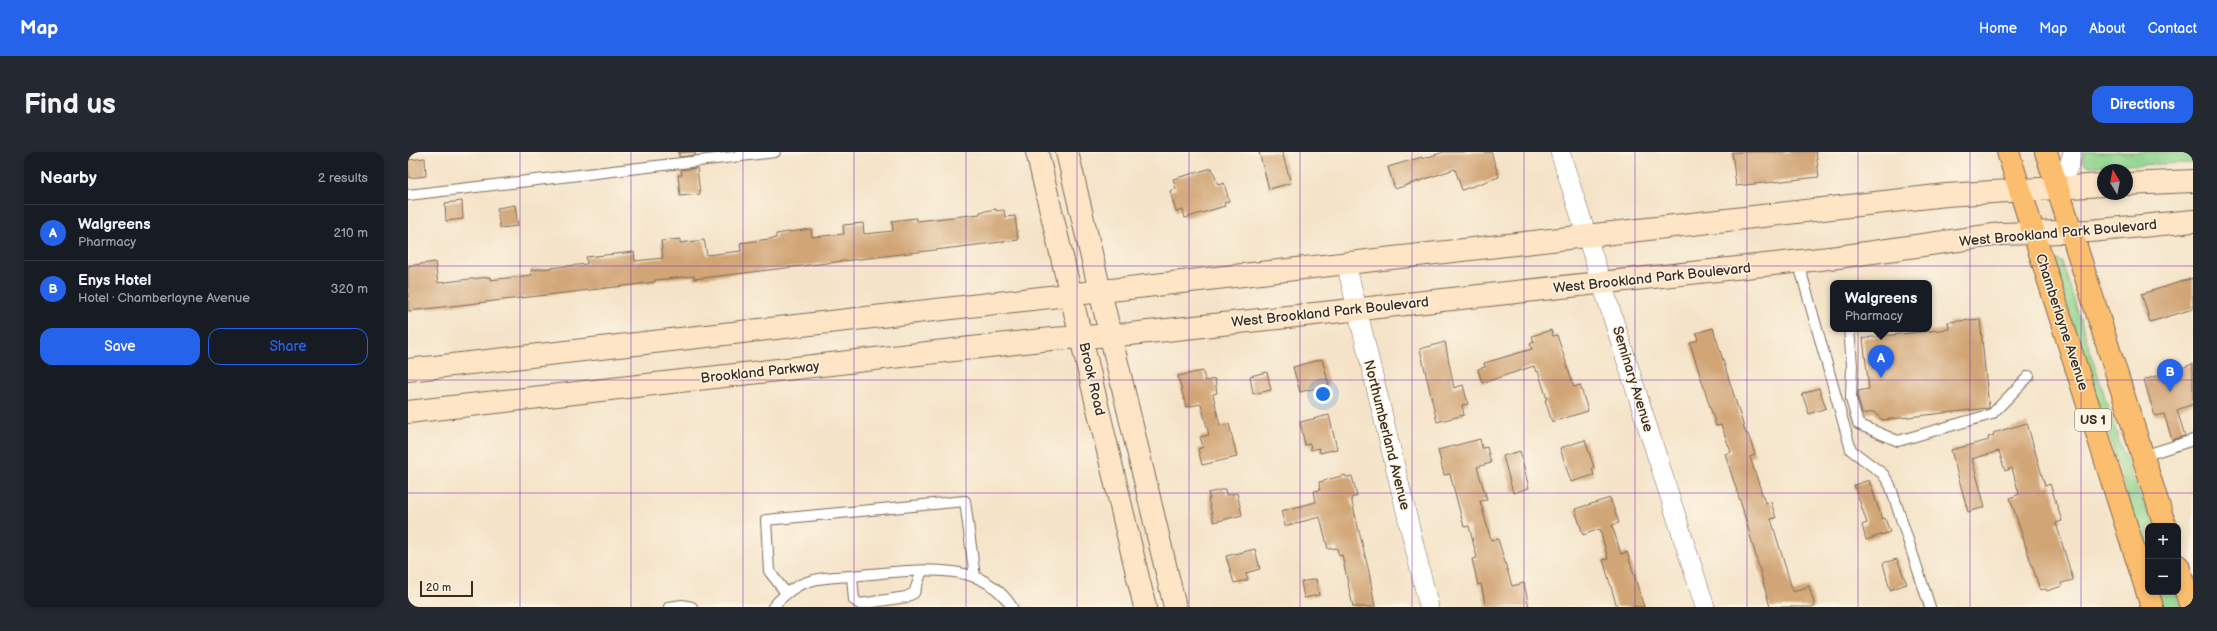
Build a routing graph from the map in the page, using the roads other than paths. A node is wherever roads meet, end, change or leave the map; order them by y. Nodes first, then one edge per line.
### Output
1 (775, 152) edge
2 (1037, 152) edge
3 (1067, 152) edge
4 (1560, 152) edge
5 (2008, 152) edge
6 (2046, 152) edge
7 (2074, 152) edge
8 (2193, 181) edge
9 (2133, 184) edge
10 (2097, 185) edge
11 (2058, 187) junction
12 (2020, 189) junction
13 (408, 195) edge
14 (2193, 221) edge
15 (2072, 231) junction
16 (2033, 233) junction
17 (1587, 234) junction
18 (1798, 261) junction
19 (1346, 263) junction
20 (1604, 284) junction
21 (1101, 293) junction
22 (1072, 296) junction
23 (1357, 309) junction
24 (1849, 332) edge
25 (1111, 336) junction
26 (1082, 337) junction
27 (408, 370) edge
28 (2029, 376) dead end
29 (408, 412) edge
30 (2193, 440) edge
31 (2143, 456) junction
32 (2164, 523) edge
33 (922, 571) junction
34 (2181, 575) edge
35 (852, 576) junction
36 (975, 577) junction
37 (786, 593) junction
38 (669, 607) edge
39 (692, 607) edge
40 (773, 607) edge
41 (1012, 607) edge
42 (1145, 607) edge
43 (1175, 607) edge
44 (1429, 607) edge
45 (1705, 607) edge
46 (1930, 607) edge
47 (2152, 607) edge
48 (2191, 607) edge

1 - 13 lane
2 - 22 main road, Brook Road
3 - 21 main road, Brook Road
4 - 17 street, Seminary Avenue
5 - 12 main road, Chamberlayne Avenue / US 1
6 - 11 main road, US 1
7 - 11 street
8 - 9 main road
10 - 11 main road
11 - 12 main road
11 - 15 main road, US 1
12 - 16 main road, Chamberlayne Avenue / US 1
12 - 17 main road
14 - 15 main road, West Brookland Park Boulevard
15 - 16 main road, West Brookland Park Boulevard
15 - 31 main road, US 1
16 - 18 main road, West Brookland Park Boulevard
16 - 47 main road, Chamberlayne Avenue / US 1
17 - 19 main road
17 - 20 street, Seminary Avenue
18 - 20 main road, West Brookland Park Boulevard
18 - 46 lane
19 - 21 main road
19 - 23 street, Northumberland Avenue
20 - 23 main road, West Brookland Park Boulevard
20 - 45 street, Seminary Avenue
21 - 22 main road
21 - 25 main road, Brook Road
22 - 26 main road, Brook Road
22 - 27 main road
23 - 25 main road, West Brookland Park Boulevard
23 - 44 street, Northumberland Avenue
24 - 28 lane
25 - 26 main road, Brookland Parkway
25 - 43 main road, Brook Road
26 - 29 main road, Brookland Parkway
26 - 42 main road, Brook Road
30 - 31 lane
31 - 32 main road, US 1
33 - 35 lane
33 - 35 lane
33 - 36 lane
34 - 48 main road
35 - 37 lane
36 - 37 lane
36 - 41 lane
37 - 40 lane
38 - 39 lane

